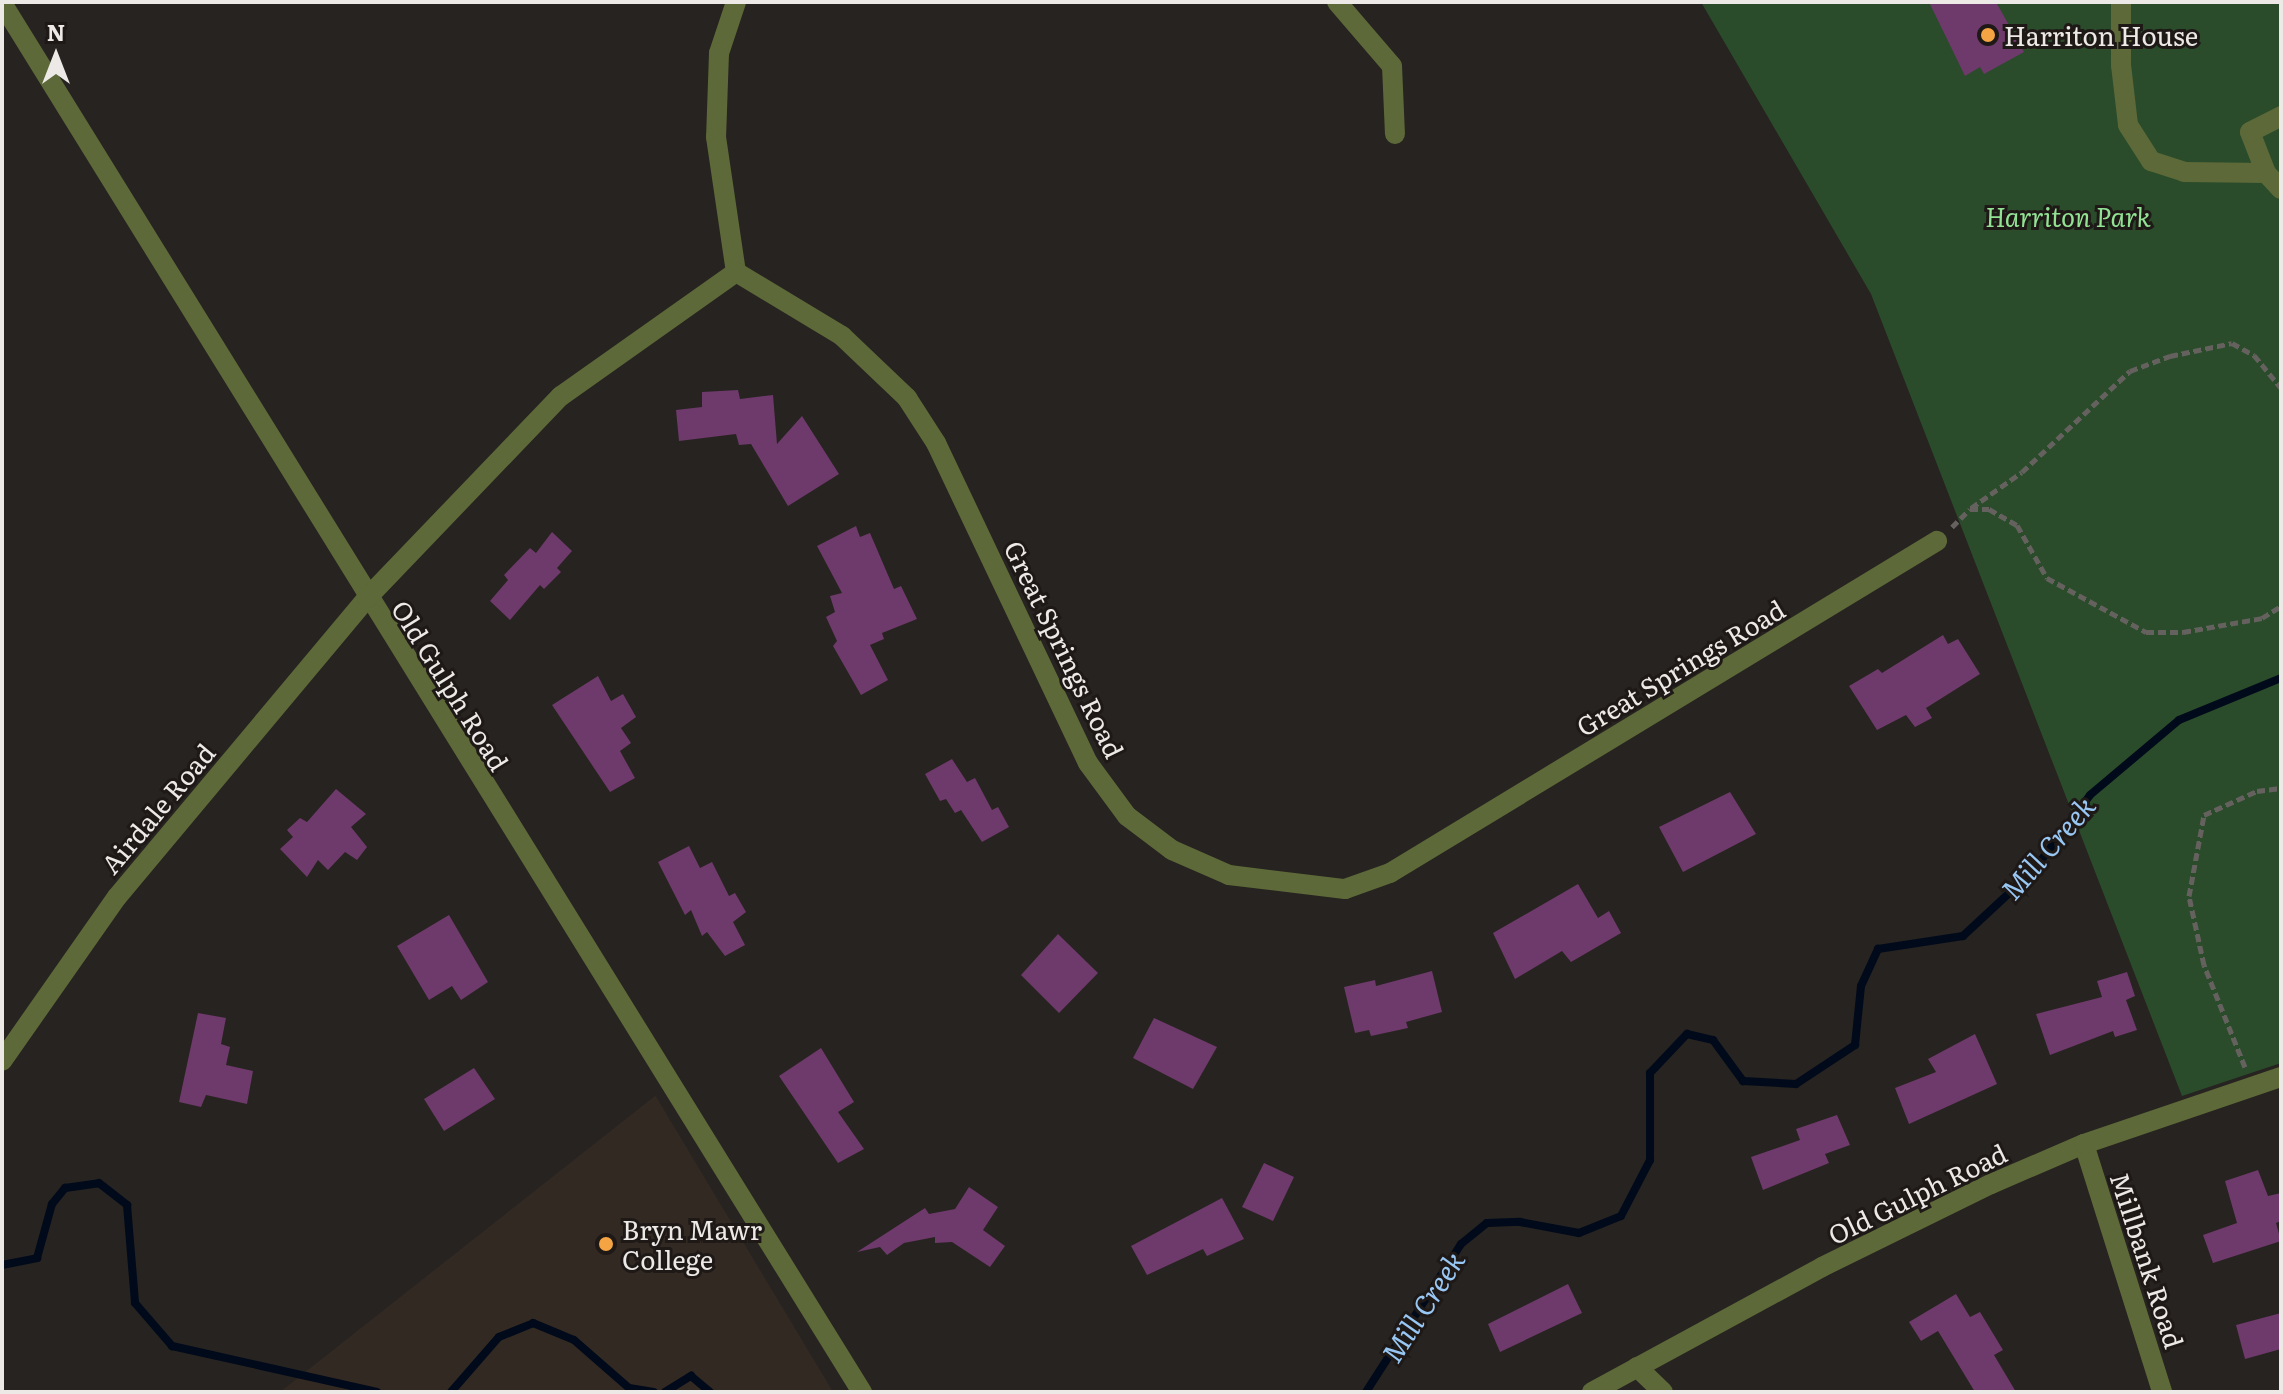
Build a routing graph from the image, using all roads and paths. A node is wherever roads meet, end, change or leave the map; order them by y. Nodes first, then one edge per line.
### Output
1 (736, 2) edge
2 (1337, 2) edge
3 (2121, 2) edge
4 (2, 3) edge
5 (2281, 116) edge
6 (1395, 134) dead end
7 (2266, 173) junction
8 (2281, 189) edge
9 (736, 272) junction
10 (2281, 388) edge
11 (1970, 509) junction
12 (1937, 541) joint
13 (367, 598) junction
14 (2281, 606) edge
15 (2281, 788) edge
16 (2, 1061) edge
17 (2281, 1077) edge
18 (2251, 1087) junction
19 (2084, 1144) junction
20 (1637, 1367) junction
21 (862, 1392) edge
22 (1592, 1392) edge
23 (1663, 1392) edge
24 (2162, 1392) edge

1 - 9 street
2 - 6 street
3 - 7 street
4 - 13 street, Old Gulph Road
5 - 7 street
7 - 8 street
9 - 12 street, Great Springs Road
9 - 13 street
10 - 11 path
11 - 12 path
11 - 14 path
13 - 16 street, Airdale Road
13 - 21 street, Old Gulph Road
15 - 18 path
17 - 18 street, Old Gulph Road
18 - 19 street, Old Gulph Road
19 - 20 street, Old Gulph Road
19 - 24 street, Millbank Road
20 - 22 street, Old Gulph Road
20 - 23 street

